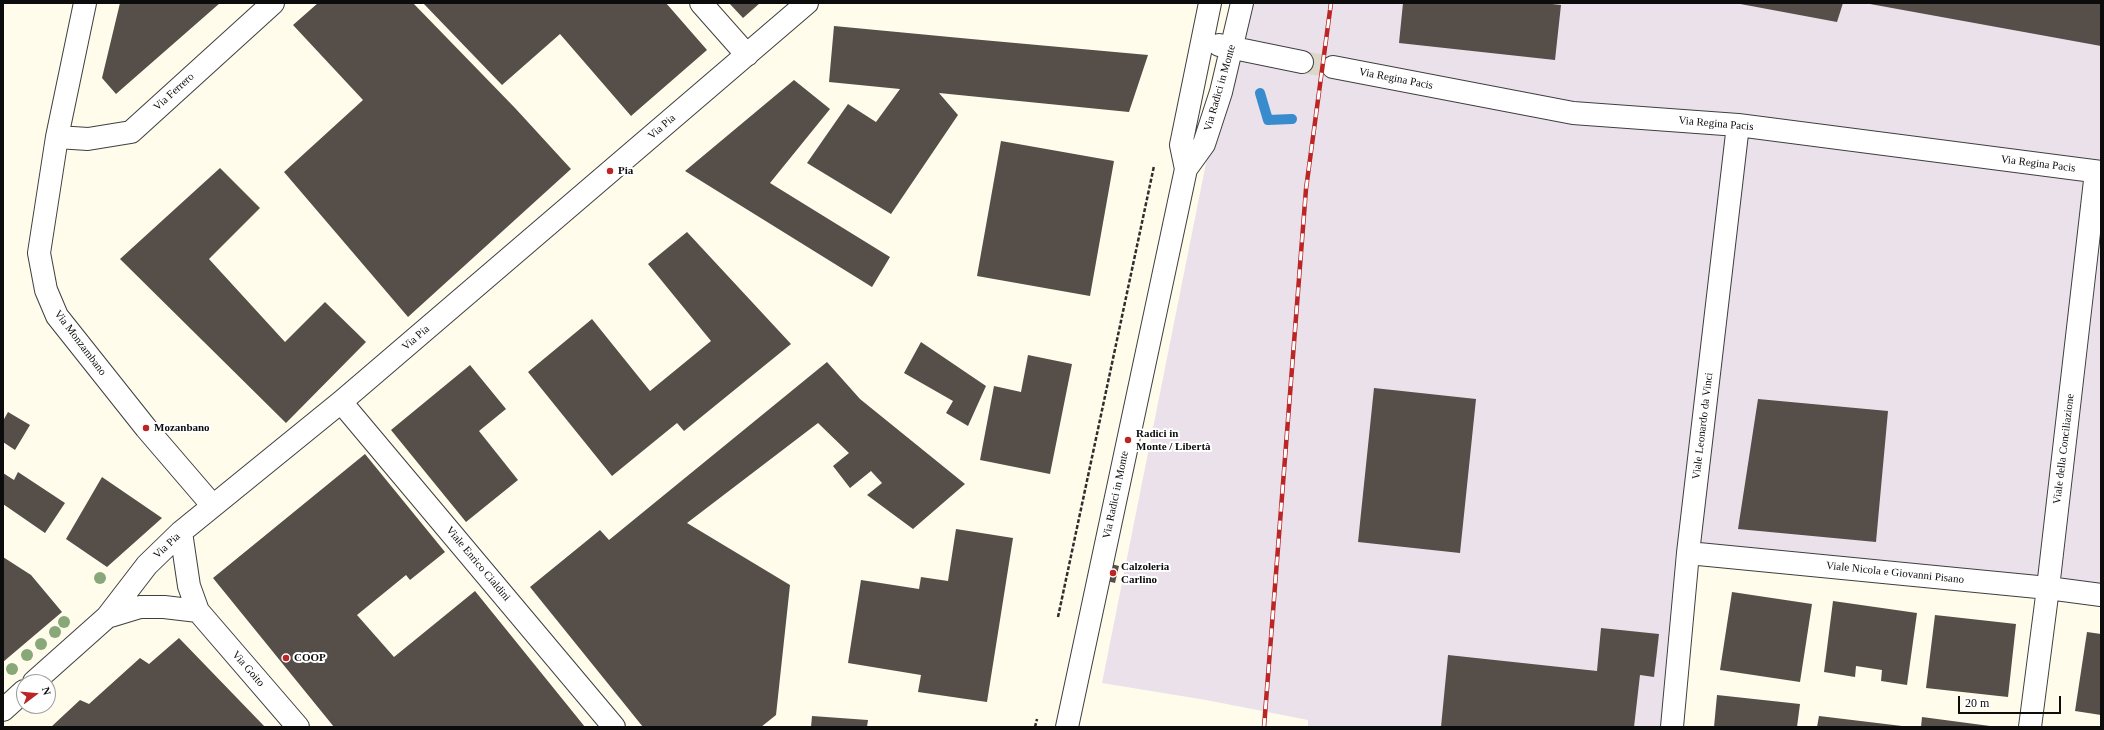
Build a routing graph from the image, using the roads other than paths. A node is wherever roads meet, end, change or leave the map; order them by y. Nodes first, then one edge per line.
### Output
1 (85, 3) edge
2 (273, 3) edge
3 (701, 3) edge
4 (807, 3) edge
5 (1210, 3) edge
6 (1242, 3) edge
7 (1202, 41) junction
8 (1232, 48) junction
9 (746, 55) junction
10 (1302, 62) tunnel mouth
11 (1333, 67) tunnel mouth
12 (1738, 125) junction
13 (57, 137) junction
14 (1186, 169) junction
15 (2098, 172) edge
16 (341, 402) junction
17 (213, 506) junction
18 (181, 532) junction
19 (1688, 553) junction
20 (2048, 588) junction
21 (2101, 595) edge
22 (198, 610) junction
23 (107, 617) junction
24 (43, 674) edge
25 (16, 698) edge
26 (3, 710) edge
27 (298, 727) edge
28 (614, 727) edge
29 (1067, 727) edge
30 (1672, 727) edge
31 (2030, 727) edge

1 - 13 street, Via Monzambano
2 - 13 street, Via Ferrero
3 - 9 street
4 - 9 street, Via Pia
5 - 7 street, Via Radici in Monte
6 - 8 street, Via Radici in Monte
7 - 8 street
7 - 14 street, Via Radici in Monte
8 - 10 street
8 - 14 street, Via Radici in Monte
9 - 16 street, Via Pia
11 - 12 street, Via Regina Pacis
12 - 15 street, Via Regina Pacis
12 - 19 street, Viale Leonardo da Vinci
13 - 17 street, Via Monzambano
14 - 29 street, Via Radici in Monte
15 - 20 street, Viale della Conciliazione
16 - 17 street, Via Pia
16 - 28 street, Viale Enrico Cialdini
17 - 18 street, Via Pia
18 - 22 street, Via Goito
18 - 23 street, Via Pia
19 - 20 street, Viale Nicola e Giovanni Pisano
19 - 30 street, Viale Leonardo da Vinci
20 - 21 street, Viale Nicola e Giovanni Pisano
20 - 31 street, Viale della Conciliazione
22 - 23 street
22 - 27 street, Via Goito
23 - 24 street, Via Pia
25 - 26 street

